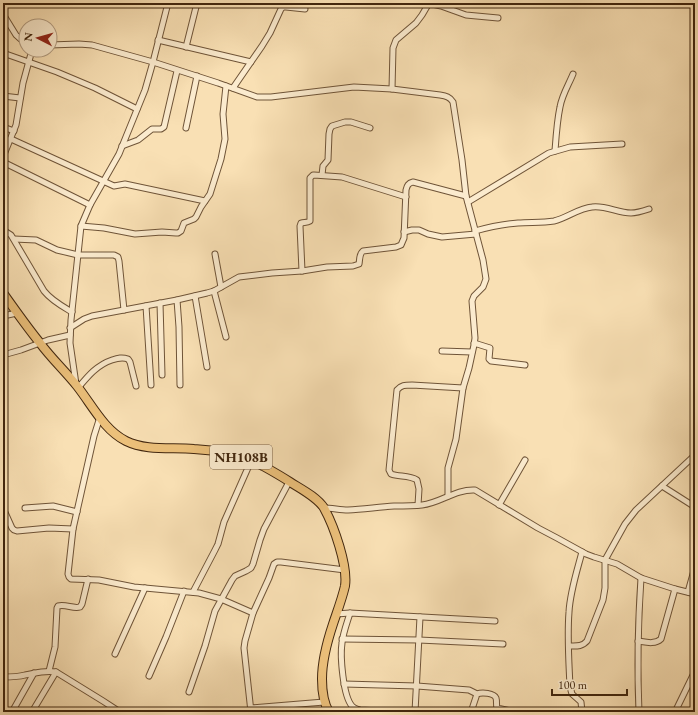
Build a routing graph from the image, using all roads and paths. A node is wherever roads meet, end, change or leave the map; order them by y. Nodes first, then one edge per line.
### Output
1 (168, 3) edge
2 (197, 3) edge
3 (428, 3) edge
4 (305, 9) dead end
5 (3, 14) edge
6 (498, 18) dead end
7 (18, 37) edge
8 (158, 40) junction
9 (58, 45) edge
10 (186, 47) junction
11 (3, 53) edge
12 (30, 58) edge
13 (29, 62) junction
14 (153, 62) junction
15 (251, 62) junction
16 (177, 71) junction
17 (573, 74) dead end
18 (197, 76) junction
19 (226, 86) junction
20 (233, 88) junction
21 (392, 90) junction
22 (3, 96) edge
23 (20, 98) junction
24 (137, 109) junction
25 (3, 127) edge
26 (186, 128) dead end
27 (370, 128) dead end
28 (14, 131) junction
29 (11, 139) junction
30 (622, 144) dead end
31 (122, 146) junction
32 (555, 151) junction
33 (3, 157) edge
34 (3, 162) edge
35 (322, 175) junction
36 (104, 182) junction
37 (406, 197) junction
38 (467, 199) junction
39 (204, 201) junction
40 (90, 205) junction
41 (649, 209) dead end
42 (81, 226) junction
43 (3, 230) edge
44 (404, 232) junction
45 (476, 232) junction
46 (14, 240) junction
47 (215, 254) dead end
48 (78, 255) junction
49 (302, 271) junction
50 (221, 287) junction
51 (214, 291) junction
52 (3, 293) edge
53 (195, 296) junction
54 (177, 300) junction
55 (160, 303) junction
56 (146, 306) junction
57 (124, 310) junction
58 (72, 312) junction
59 (17, 313) junction
60 (3, 316) edge
61 (70, 328) junction
62 (70, 335) junction
63 (226, 337) dead end
64 (40, 343) junction
65 (474, 343) junction
66 (442, 351) dead end
67 (472, 352) junction
68 (3, 356) edge
69 (525, 365) dead end
70 (207, 367) dead end
71 (162, 375) dead end
72 (152, 385) dead end
73 (180, 385) dead end
74 (77, 386) junction
75 (136, 386) dead end
76 (463, 388) junction
77 (100, 417) junction
78 (695, 455) edge
79 (525, 460) dead end
80 (251, 461) junction
81 (289, 482) junction
82 (662, 486) junction
83 (448, 496) junction
84 (418, 505) junction
85 (499, 505) junction
86 (695, 507) edge
87 (3, 508) edge
88 (25, 508) dead end
89 (324, 508) junction
90 (77, 512) junction
91 (73, 529) junction
92 (582, 552) junction
93 (605, 560) junction
94 (695, 567) edge
95 (345, 570) junction
96 (640, 578) junction
97 (88, 579) junction
98 (145, 588) junction
99 (675, 589) junction
100 (184, 591) junction
101 (193, 592) junction
102 (688, 592) junction
103 (695, 594) edge
104 (221, 599) junction
105 (253, 613) junction
106 (350, 613) junction
107 (336, 614) junction
108 (420, 617) junction
109 (495, 621) dead end
110 (342, 639) junction
111 (419, 640) junction
112 (638, 641) junction
113 (503, 644) dead end
114 (569, 646) junction
115 (115, 654) dead end
116 (49, 670) junction
117 (695, 671) edge
118 (56, 672) junction
119 (34, 673) junction
120 (149, 676) dead end
121 (3, 677) edge
122 (344, 684) junction
123 (417, 686) junction
124 (189, 692) dead end
125 (478, 694) junction
126 (324, 702) junction
127 (251, 710) edge
128 (12, 712) edge
129 (32, 712) edge
130 (120, 712) edge
131 (329, 712) edge
132 (401, 712) edge
133 (415, 712) edge
134 (471, 712) edge
135 (515, 712) edge
136 (582, 712) edge
137 (639, 712) edge
138 (676, 712) edge

1 - 8 street
2 - 10 street
3 - 6 street
3 - 21 street
4 - 15 street
5 - 7 street
8 - 10 street
8 - 14 street
9 - 14 street
10 - 15 street
11 - 13 street
12 - 13 street
13 - 23 street
13 - 24 street
14 - 16 street
14 - 24 street
15 - 20 street
16 - 18 street
16 - 31 street
17 - 32 street
18 - 19 street
18 - 26 street
19 - 20 street
19 - 39 street
20 - 21 street
21 - 38 street
22 - 23 street
23 - 28 street
24 - 31 street
25 - 28 street
27 - 35 street
28 - 29 street
29 - 33 street
29 - 36 street
30 - 32 street
31 - 36 street
32 - 38 street
34 - 40 street
35 - 37 street
35 - 49 street
36 - 39 street
36 - 40 street
37 - 38 street
37 - 44 street
38 - 45 street
39 - 42 street
40 - 42 street
41 - 45 street
42 - 48 street
43 - 46 street
44 - 45 street
44 - 49 street
45 - 65 street
46 - 48 street
46 - 58 street
47 - 50 street
48 - 57 street
48 - 58 street
49 - 50 street
50 - 51 street
51 - 53 street
51 - 63 street
52 - 59 highway, NH108B
53 - 54 street
53 - 70 street
54 - 55 street
54 - 73 street
55 - 56 street
55 - 71 street
56 - 57 street
56 - 72 street
57 - 61 street
58 - 61 street
59 - 60 street
59 - 64 highway, NH108B
61 - 62 street
62 - 64 street
62 - 74 street
64 - 68 street
64 - 74 highway, NH108B
65 - 67 street
65 - 69 street
66 - 67 street
67 - 76 street
74 - 75 street
74 - 77 highway, NH108B
76 - 83 street
76 - 84 street
77 - 80 highway, NH108B
77 - 90 street
78 - 82 street
79 - 85 street
80 - 81 highway, NH108B
80 - 101 street
81 - 89 highway, NH108B
81 - 104 street
82 - 86 street
82 - 93 street
83 - 84 street
83 - 85 street
84 - 89 street
85 - 92 street
87 - 91 street
88 - 90 street
89 - 95 highway, NH108B
90 - 91 street
91 - 97 street
92 - 93 street
92 - 114 street
93 - 96 street
93 - 114 street
94 - 102 street
95 - 105 street
95 - 107 highway, NH108B
96 - 99 street
96 - 112 street
97 - 98 street
97 - 116 street
98 - 100 street
98 - 115 street
99 - 102 street
99 - 112 street
100 - 101 street
100 - 120 street
101 - 104 street
102 - 103 street
104 - 105 street
104 - 124 street
105 - 127 street
106 - 107 street
106 - 108 street
106 - 110 street
107 - 126 highway, NH108B
108 - 109 street
108 - 111 street
110 - 111 street
110 - 122 street
111 - 113 street
111 - 123 street
112 - 137 street
114 - 136 street
116 - 118 street
116 - 119 street
117 - 138 street
118 - 129 street
118 - 130 street
119 - 121 street
119 - 128 street
122 - 123 street
122 - 132 street
123 - 125 street
123 - 133 street
125 - 134 street
125 - 135 street
126 - 127 street
126 - 131 highway, NH108B

